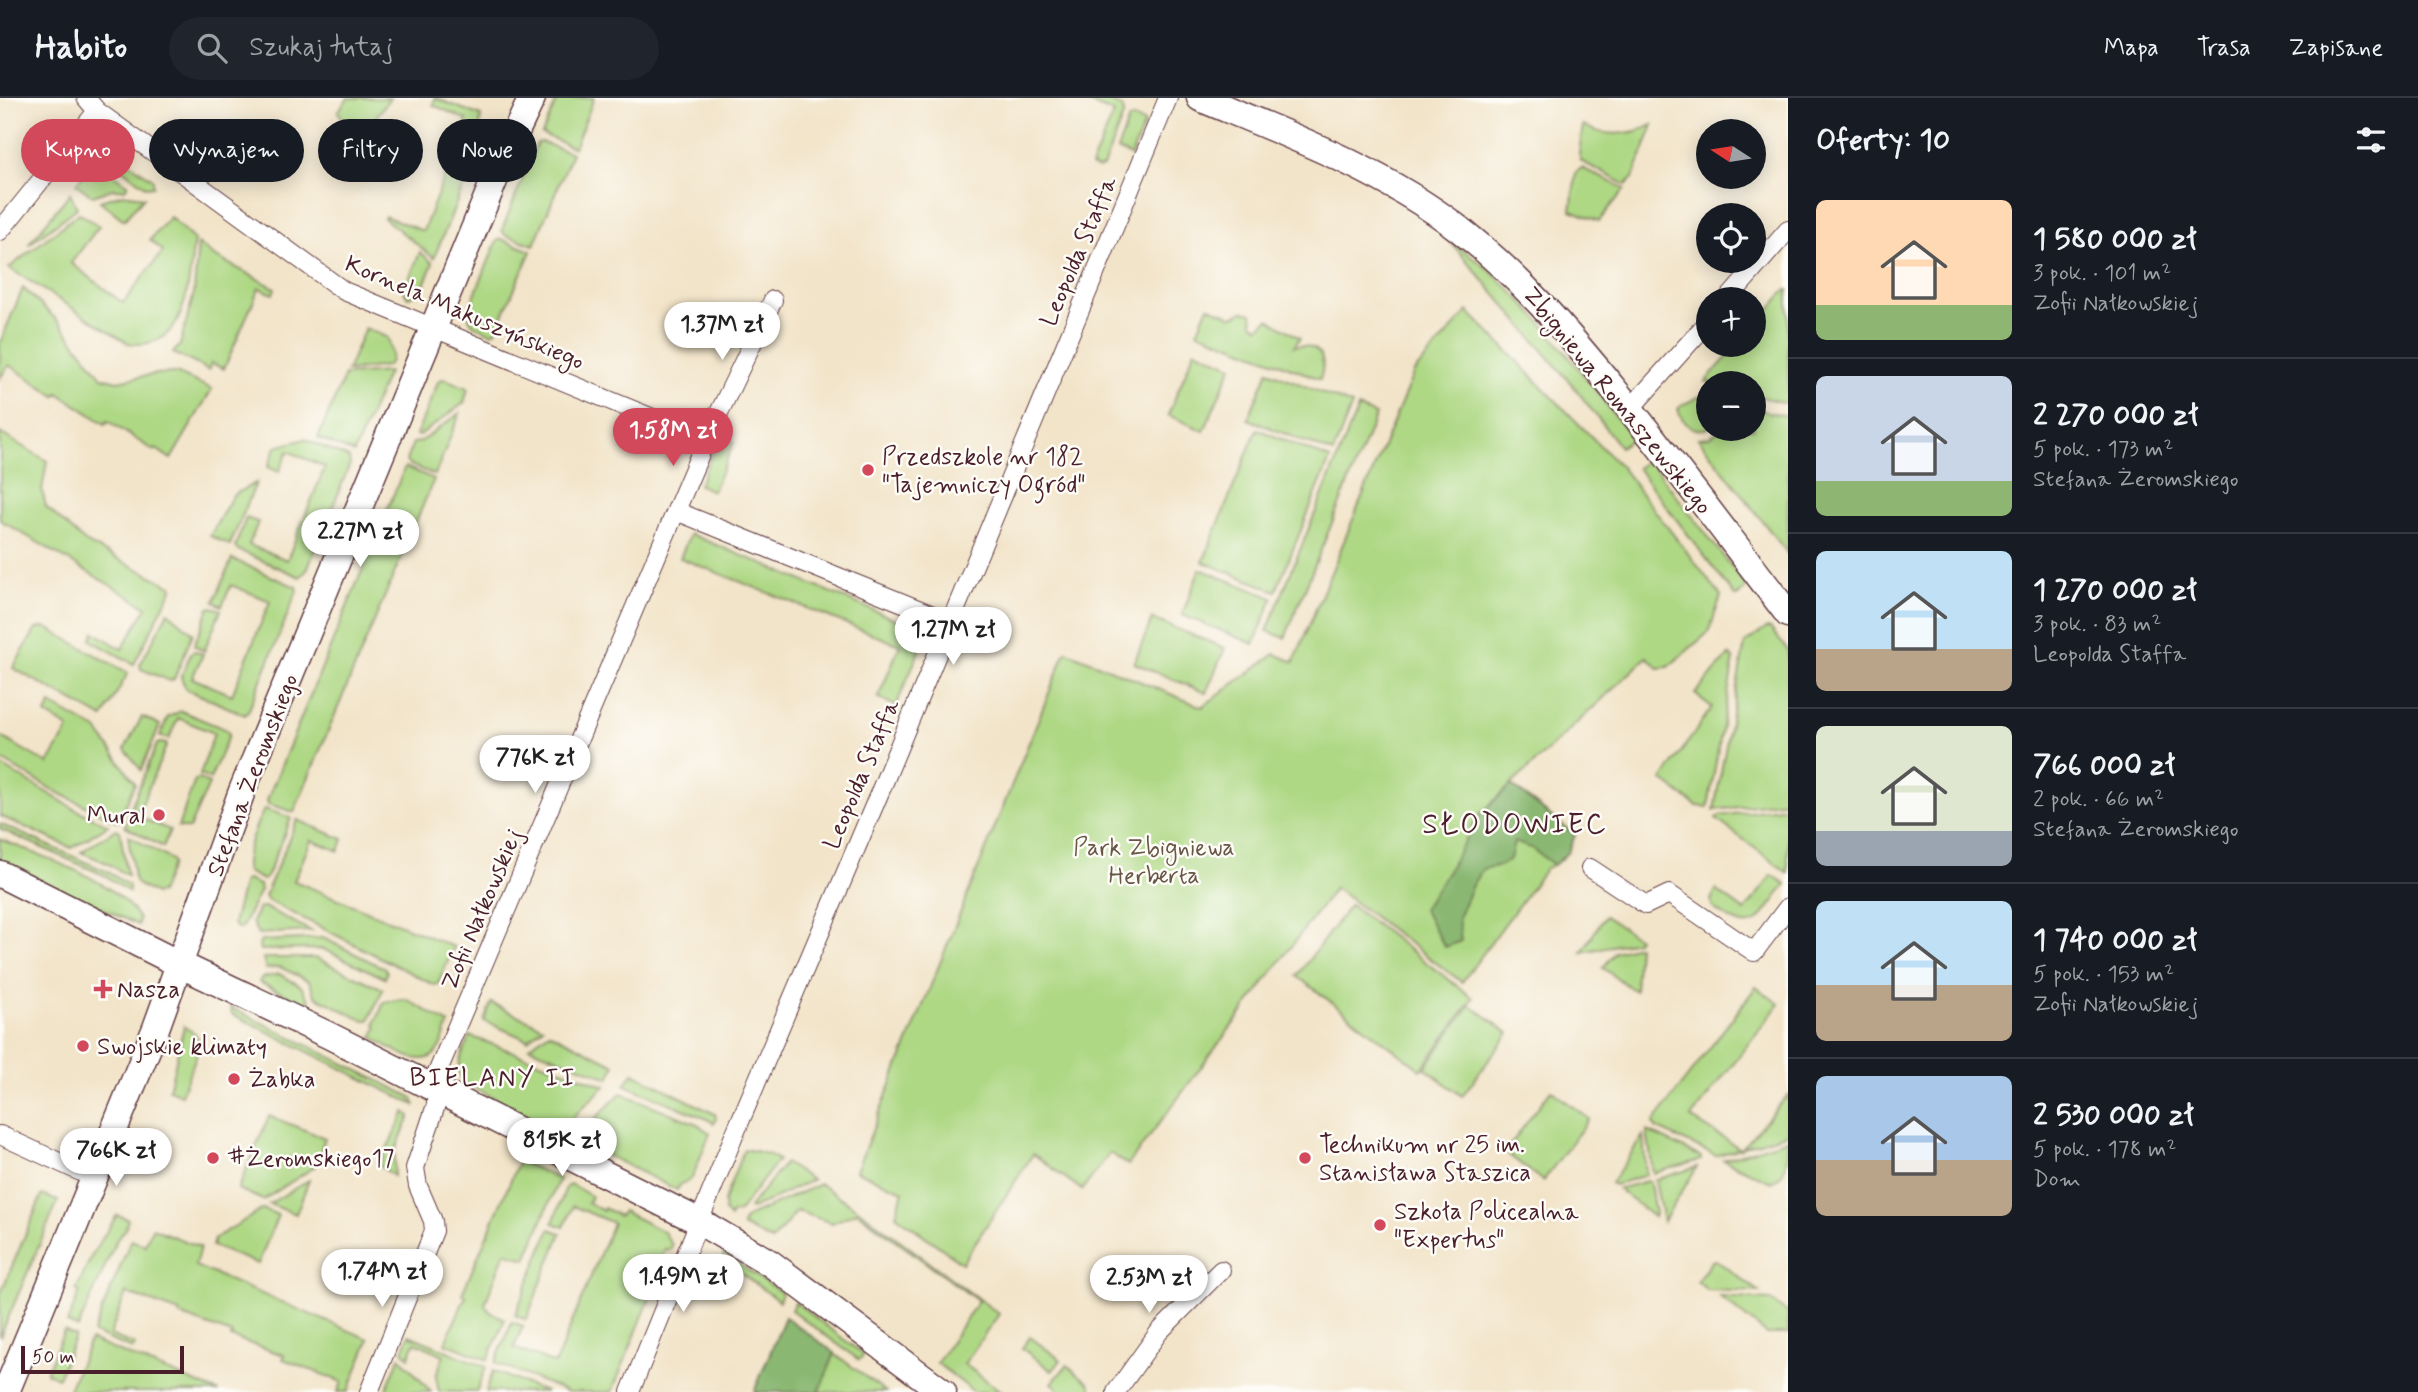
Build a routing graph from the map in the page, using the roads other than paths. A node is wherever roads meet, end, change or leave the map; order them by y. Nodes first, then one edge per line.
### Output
1 (522, 98) edge
2 (532, 98) edge
3 (1168, 98) edge
4 (1200, 98) edge
5 (92, 104) edge
6 (515, 119) edge
7 (522, 119) edge
8 (493, 182) edge
9 (1788, 230) edge
10 (0, 231) edge
11 (1738, 287) edge
12 (774, 300) dead end
13 (433, 328) junction
14 (1696, 335) edge
15 (1630, 409) junction
16 (706, 440) junction
17 (676, 511) junction
18 (1788, 614) edge
19 (950, 622) junction
20 (1590, 868) dead end
21 (0, 874) edge
22 (1788, 907) edge
23 (181, 965) junction
24 (436, 1089) junction
25 (0, 1135) edge
26 (94, 1178) junction
27 (700, 1222) junction
28 (1220, 1270) dead end
29 (6, 1392) edge
30 (369, 1392) edge
31 (630, 1392) edge
32 (943, 1392) edge
33 (1116, 1392) edge

1 - 6 street, Stefana Żeromskiego
2 - 7 street, Stefana Żeromskiego
3 - 19 street, Leopolda Staffa
4 - 15 street, Zbigniewa Romaszewskiego
5 - 10 street
5 - 13 street, Kornela Makuszyńskiego
8 - 13 street, Stefana Żeromskiego
9 - 11 street
12 - 16 street, Zofii Nałkowskiej
13 - 16 street, Kornela Makuszyńskiego
13 - 23 street, Stefana Żeromskiego
14 - 15 street
15 - 18 street, Zbigniewa Romaszewskiego
16 - 17 street, Zofii Nałkowskiej
17 - 19 street
17 - 24 street, Zofii Nałkowskiej
19 - 27 street, Leopolda Staffa
20 - 22 street
21 - 23 street
23 - 24 street
23 - 26 street, Stefana Żeromskiego
24 - 27 street
24 - 30 street, Zofii Nałkowskiej
25 - 26 street
26 - 29 street, Stefana Żeromskiego
27 - 31 street, Leopolda Staffa
27 - 32 street
28 - 33 street

